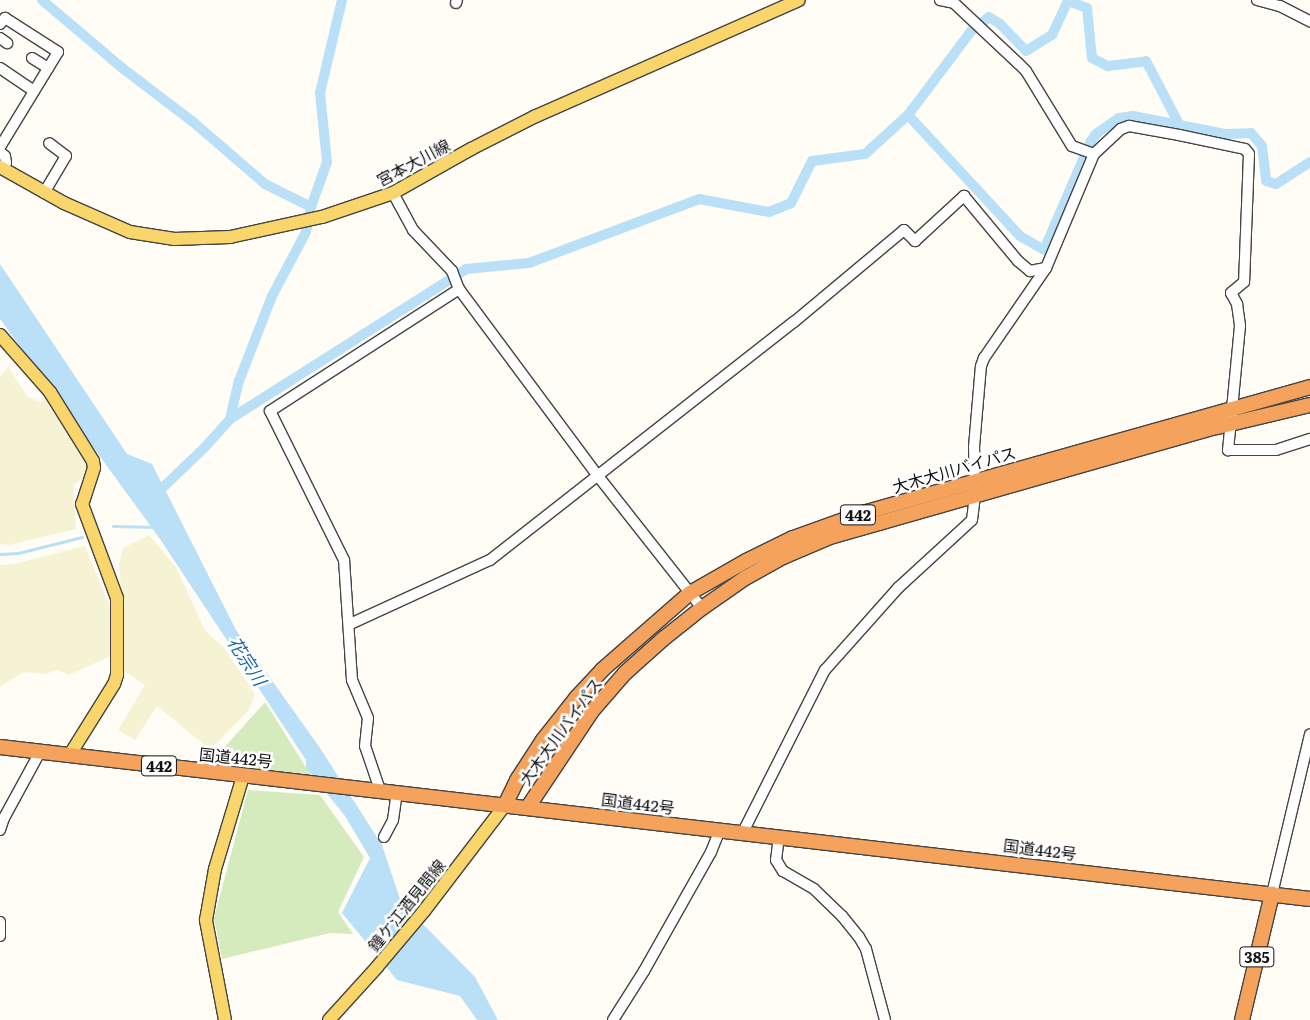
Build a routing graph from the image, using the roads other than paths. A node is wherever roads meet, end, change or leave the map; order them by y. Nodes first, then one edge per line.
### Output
1 (799, 0) edge
2 (940, 0) edge
3 (1257, 0) edge
4 (1310, 21) edge
5 (0, 24) edge
6 (32, 58) dead end
7 (0, 68) edge
8 (48, 68) junction
9 (34, 91) junction
10 (49, 143) dead end
11 (0, 146) edge
12 (0, 152) edge
13 (1088, 152) junction
14 (0, 167) edge
15 (44, 193) junction
16 (393, 193) junction
17 (1046, 268) junction
18 (458, 285) junction
19 (0, 335) edge
20 (1310, 388) edge
21 (1310, 405) edge
22 (1231, 417) junction
23 (1310, 439) edge
24 (598, 476) junction
25 (974, 481) junction
26 (975, 497) junction
27 (690, 593) junction
28 (702, 608) junction
29 (350, 624) junction
30 (1310, 734) edge
31 (0, 747) edge
32 (40, 752) junction
33 (69, 756) junction
34 (243, 776) junction
35 (380, 790) junction
36 (397, 792) junction
37 (494, 804) junction
38 (528, 807) junction
39 (0, 830) edge
40 (720, 830) junction
41 (743, 832) junction
42 (779, 836) junction
43 (384, 837) dead end
44 (1272, 894) junction
45 (1310, 899) edge
46 (0, 922) edge
47 (0, 936) edge
48 (225, 1020) edge
49 (329, 1020) edge
50 (613, 1020) edge
51 (885, 1020) edge
52 (1242, 1020) edge

1 - 16 main road, 宮本大川線
2 - 13 street
3 - 4 street
5 - 8 street
6 - 8 street
7 - 9 street
8 - 9 street
9 - 11 street
10 - 15 street
12 - 14 street
13 - 17 street
13 - 22 street
14 - 15 main road, 宮本大川線
15 - 16 main road, 宮本大川線
16 - 18 street
17 - 24 street
17 - 25 street
18 - 24 street
18 - 29 street
19 - 33 main road
20 - 22 highway, 大木大川バイパス / 442
21 - 22 highway, 大木大川バイパス / 442
22 - 23 street
22 - 25 highway, 大木大川バイパス / 442
22 - 26 highway, 大木大川バイパス / 442
24 - 27 street
24 - 29 street
25 - 26 street
25 - 27 highway, 大木大川バイパス / 442
26 - 28 highway, 大木大川バイパス / 442
26 - 41 street
27 - 28 street
27 - 37 highway, 大木大川バイパス / 442
28 - 38 highway, 大木大川バイパス / 442
29 - 35 street
30 - 44 street
31 - 32 highway, 国道442号 / 442
32 - 33 highway, 国道442号 / 442
32 - 39 street
33 - 34 highway, 国道442号 / 442
34 - 35 highway, 国道442号 / 442
34 - 48 main road
35 - 36 highway, 国道442号 / 442
36 - 37 highway, 国道442号 / 442
36 - 43 street
37 - 38 highway, 国道442号 / 442
37 - 49 main road, 鐘ケ江酒見間線
38 - 40 highway, 国道442号 / 442
40 - 41 highway, 国道442号 / 442
40 - 50 street
41 - 42 highway, 国道442号 / 442
42 - 44 highway, 国道442号 / 442
42 - 51 street
44 - 45 highway, 国道442号
44 - 52 highway, 385
46 - 47 street

